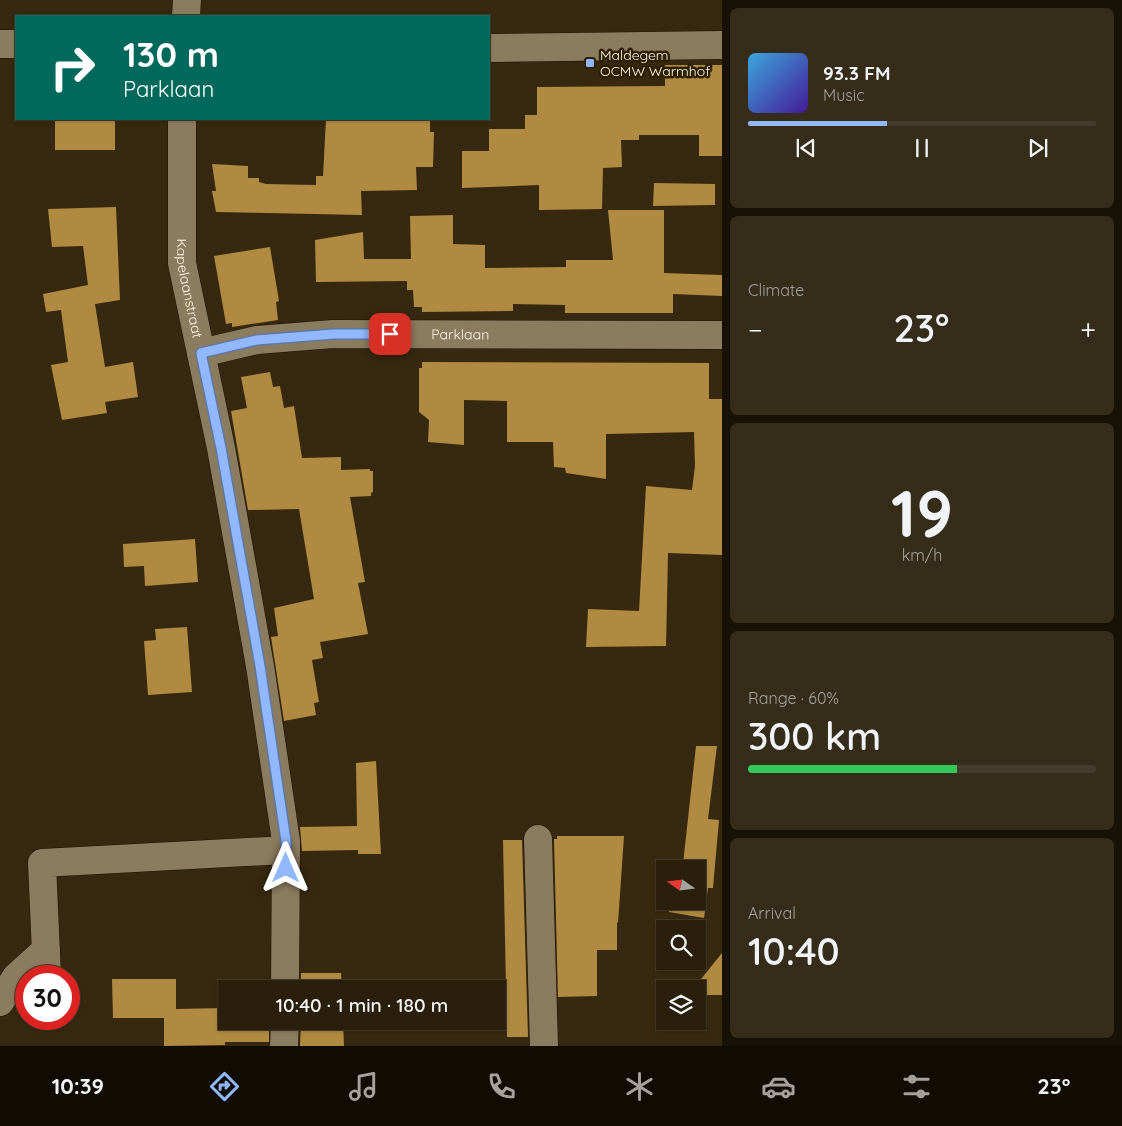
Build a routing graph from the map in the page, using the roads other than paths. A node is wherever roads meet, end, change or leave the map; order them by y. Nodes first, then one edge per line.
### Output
1 (187, 0) edge
2 (186, 15) edge
3 (0, 44) edge
4 (15, 44) edge
5 (722, 45) edge
6 (490, 48) edge
7 (182, 120) edge
8 (722, 335) edge
9 (201, 353) junction
10 (538, 839) dead end
11 (286, 850) junction
12 (46, 963) edge
13 (285, 980) edge
14 (0, 1002) edge
15 (284, 1030) edge
16 (284, 1046) edge
17 (544, 1046) edge

1 - 2 street
3 - 4 street
5 - 6 street
7 - 9 street, Kapelaanstraat
8 - 9 street, Parklaan
9 - 11 street, Kapelaanstraat
10 - 17 street
11 - 12 street
11 - 13 street, Kapelaanstraat
12 - 14 street
15 - 16 street

